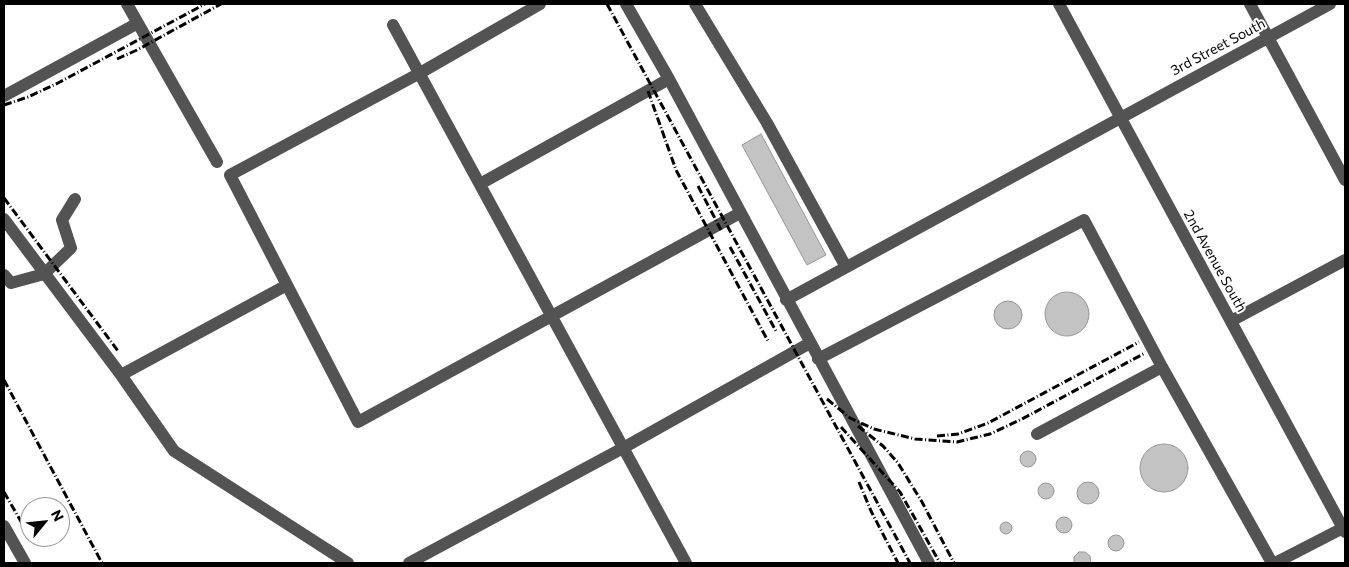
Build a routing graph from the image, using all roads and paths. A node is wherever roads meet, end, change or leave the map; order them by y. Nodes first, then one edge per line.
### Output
1 (127, 4) edge
2 (540, 4) edge
3 (626, 4) edge
4 (695, 4) edge
5 (1059, 4) edge
6 (1250, 4) edge
7 (1330, 4) edge
8 (138, 23) junction
9 (393, 24) dead end
10 (1268, 37) junction
11 (420, 73) junction
12 (668, 79) junction
13 (4, 96) edge
14 (1119, 117) junction
15 (217, 162) dead end
16 (1345, 180) edge
17 (480, 184) junction
18 (75, 199) dead end
19 (740, 213) junction
20 (4, 219) edge
21 (1345, 260) edge
22 (846, 267) junction
23 (44, 274) junction
24 (4, 275) edge
25 (287, 285) junction
26 (786, 300) junction
27 (552, 316) junction
28 (1231, 322) junction
29 (810, 343) junction
30 (818, 359) junction
31 (1162, 367) junction
32 (121, 375) junction
33 (1037, 434) dead end
34 (623, 448) junction
35 (4, 526) edge
36 (1345, 529) edge
37 (25, 563) edge
38 (348, 563) edge
39 (409, 563) edge
40 (686, 563) edge
41 (929, 563) edge
42 (1274, 563) edge

1 - 8 street
2 - 11 street
3 - 12 street
4 - 22 street
5 - 14 street, 2nd Avenue South
6 - 10 street
7 - 10 street, 3rd Street South
8 - 13 street
8 - 15 street
9 - 11 street
10 - 14 street, 3rd Street South
10 - 16 street
11 - 17 street
11 - 25 street
12 - 17 street
12 - 19 street
14 - 22 street, 3rd Street South
14 - 28 street, 2nd Avenue South
17 - 27 street
18 - 23 street
19 - 26 street
19 - 27 street
20 - 23 street
21 - 28 street
22 - 26 street, 3rd Street South
23 - 24 street
23 - 32 street
25 - 27 street
25 - 32 street
26 - 29 street
27 - 34 street
28 - 36 street, 2nd Avenue South
29 - 30 street
29 - 34 street
30 - 31 street
30 - 41 street
31 - 33 street
31 - 42 street
32 - 38 street
34 - 39 street
34 - 40 street
35 - 37 street
36 - 42 street

